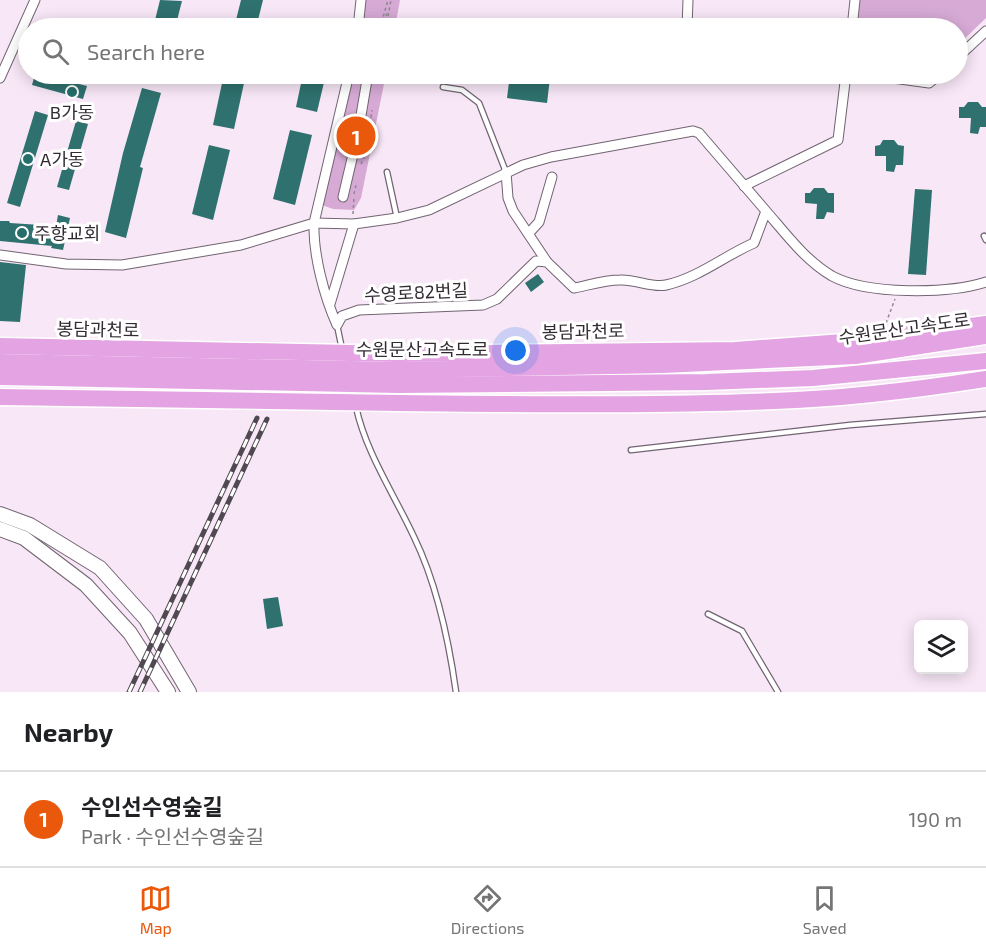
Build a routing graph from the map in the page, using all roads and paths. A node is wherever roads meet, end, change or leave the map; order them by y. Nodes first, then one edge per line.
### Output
1 (35, 0) edge
2 (361, 0) edge
3 (389, 0) edge
4 (688, 0) edge
5 (855, 0) edge
6 (27, 18) edge
7 (359, 18) edge
8 (383, 18) edge
9 (386, 18) edge
10 (687, 18) edge
11 (853, 18) edge
12 (986, 31) edge
13 (18, 38) edge
14 (968, 47) edge
15 (0, 78) edge
16 (347, 84) edge
17 (366, 84) edge
18 (845, 84) edge
19 (443, 87) dead end
20 (387, 172) dead end
21 (506, 172) junction
22 (552, 177) dead end
23 (744, 186) junction
24 (354, 195) dead end
25 (343, 197) dead end
26 (766, 211) junction
27 (398, 219) junction
28 (354, 220) junction
29 (314, 223) junction
30 (529, 233) junction
31 (0, 255) edge
32 (547, 262) junction
33 (986, 282) edge
34 (899, 290) junction
35 (329, 306) junction
36 (886, 323) dead end
37 (986, 324) edge
38 (337, 325) junction
39 (986, 336) edge
40 (0, 346) edge
41 (986, 361) edge
42 (0, 362) edge
43 (398, 370) junction
44 (0, 376) edge
45 (986, 379) edge
46 (0, 397) edge
47 (986, 414) edge
48 (631, 450) dead end
49 (0, 514) edge
50 (0, 529) edge
51 (708, 614) dead end
52 (168, 692) edge
53 (189, 692) edge
54 (456, 692) edge
55 (778, 692) edge

1 - 6 street
2 - 7 street
3 - 8 path
3 - 9 path
4 - 10 street
5 - 11 street
12 - 14 street
13 - 15 street
16 - 29 street
17 - 25 street
18 - 23 street
19 - 21 lane
20 - 27 lane
21 - 23 street
21 - 27 street
21 - 30 street
22 - 30 street
23 - 26 street
24 - 28 path
26 - 32 street
26 - 34 street
27 - 28 street
28 - 29 street
28 - 35 street
29 - 31 street
29 - 35 street
30 - 32 street
32 - 38 street, 수영로82번길
33 - 34 street
34 - 36 path
35 - 38 street
37 - 43 highway, 봉담과천로
38 - 54 lane
39 - 43 highway, 수원문산고속도로
40 - 43 highway, 봉담과천로, bridge
41 - 43 highway, 수원문산고속도로
42 - 43 highway, 수원문산고속도로, bridge
43 - 44 highway, 수원문산고속도로, bridge
45 - 46 highway, bridge
47 - 48 lane
49 - 53 main road
50 - 52 main road
51 - 55 lane

